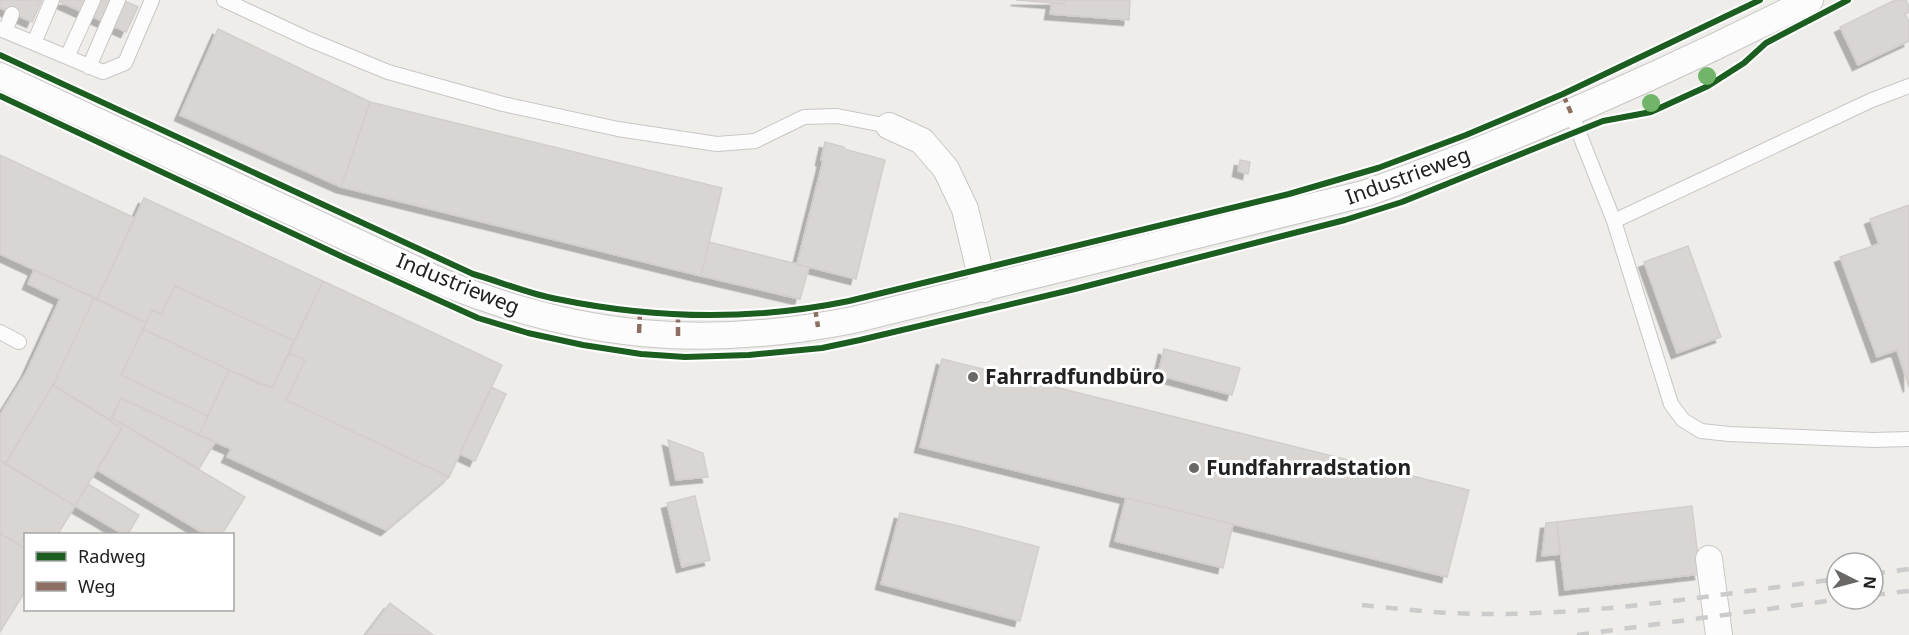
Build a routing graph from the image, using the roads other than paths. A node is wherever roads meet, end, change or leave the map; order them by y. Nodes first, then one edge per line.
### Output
1 (52, 0) edge
2 (93, 0) edge
3 (118, 0) edge
4 (152, 0) edge
5 (224, 0) edge
6 (1810, 0) edge
7 (12, 14) dead end
8 (2, 30) edge
9 (33, 43) junction
10 (67, 57) junction
11 (89, 67) junction
12 (0, 76) edge
13 (1909, 86) edge
14 (1571, 113) junction
15 (889, 126) joint
16 (1614, 221) junction
17 (984, 289) junction
18 (0, 332) edge
19 (19, 342) dead end
20 (1909, 439) edge
21 (1709, 559) dead end
22 (1719, 635) edge

1 - 9 lane
2 - 10 lane
3 - 11 lane
4 - 11 lane
5 - 15 lane
6 - 14 street, Industrieweg
7 - 8 lane
8 - 9 lane
9 - 10 lane
10 - 11 lane
12 - 17 street, Industrieweg
13 - 16 lane
14 - 16 lane
14 - 17 street, Industrieweg
15 - 17 street
16 - 20 lane
18 - 19 lane
21 - 22 street

